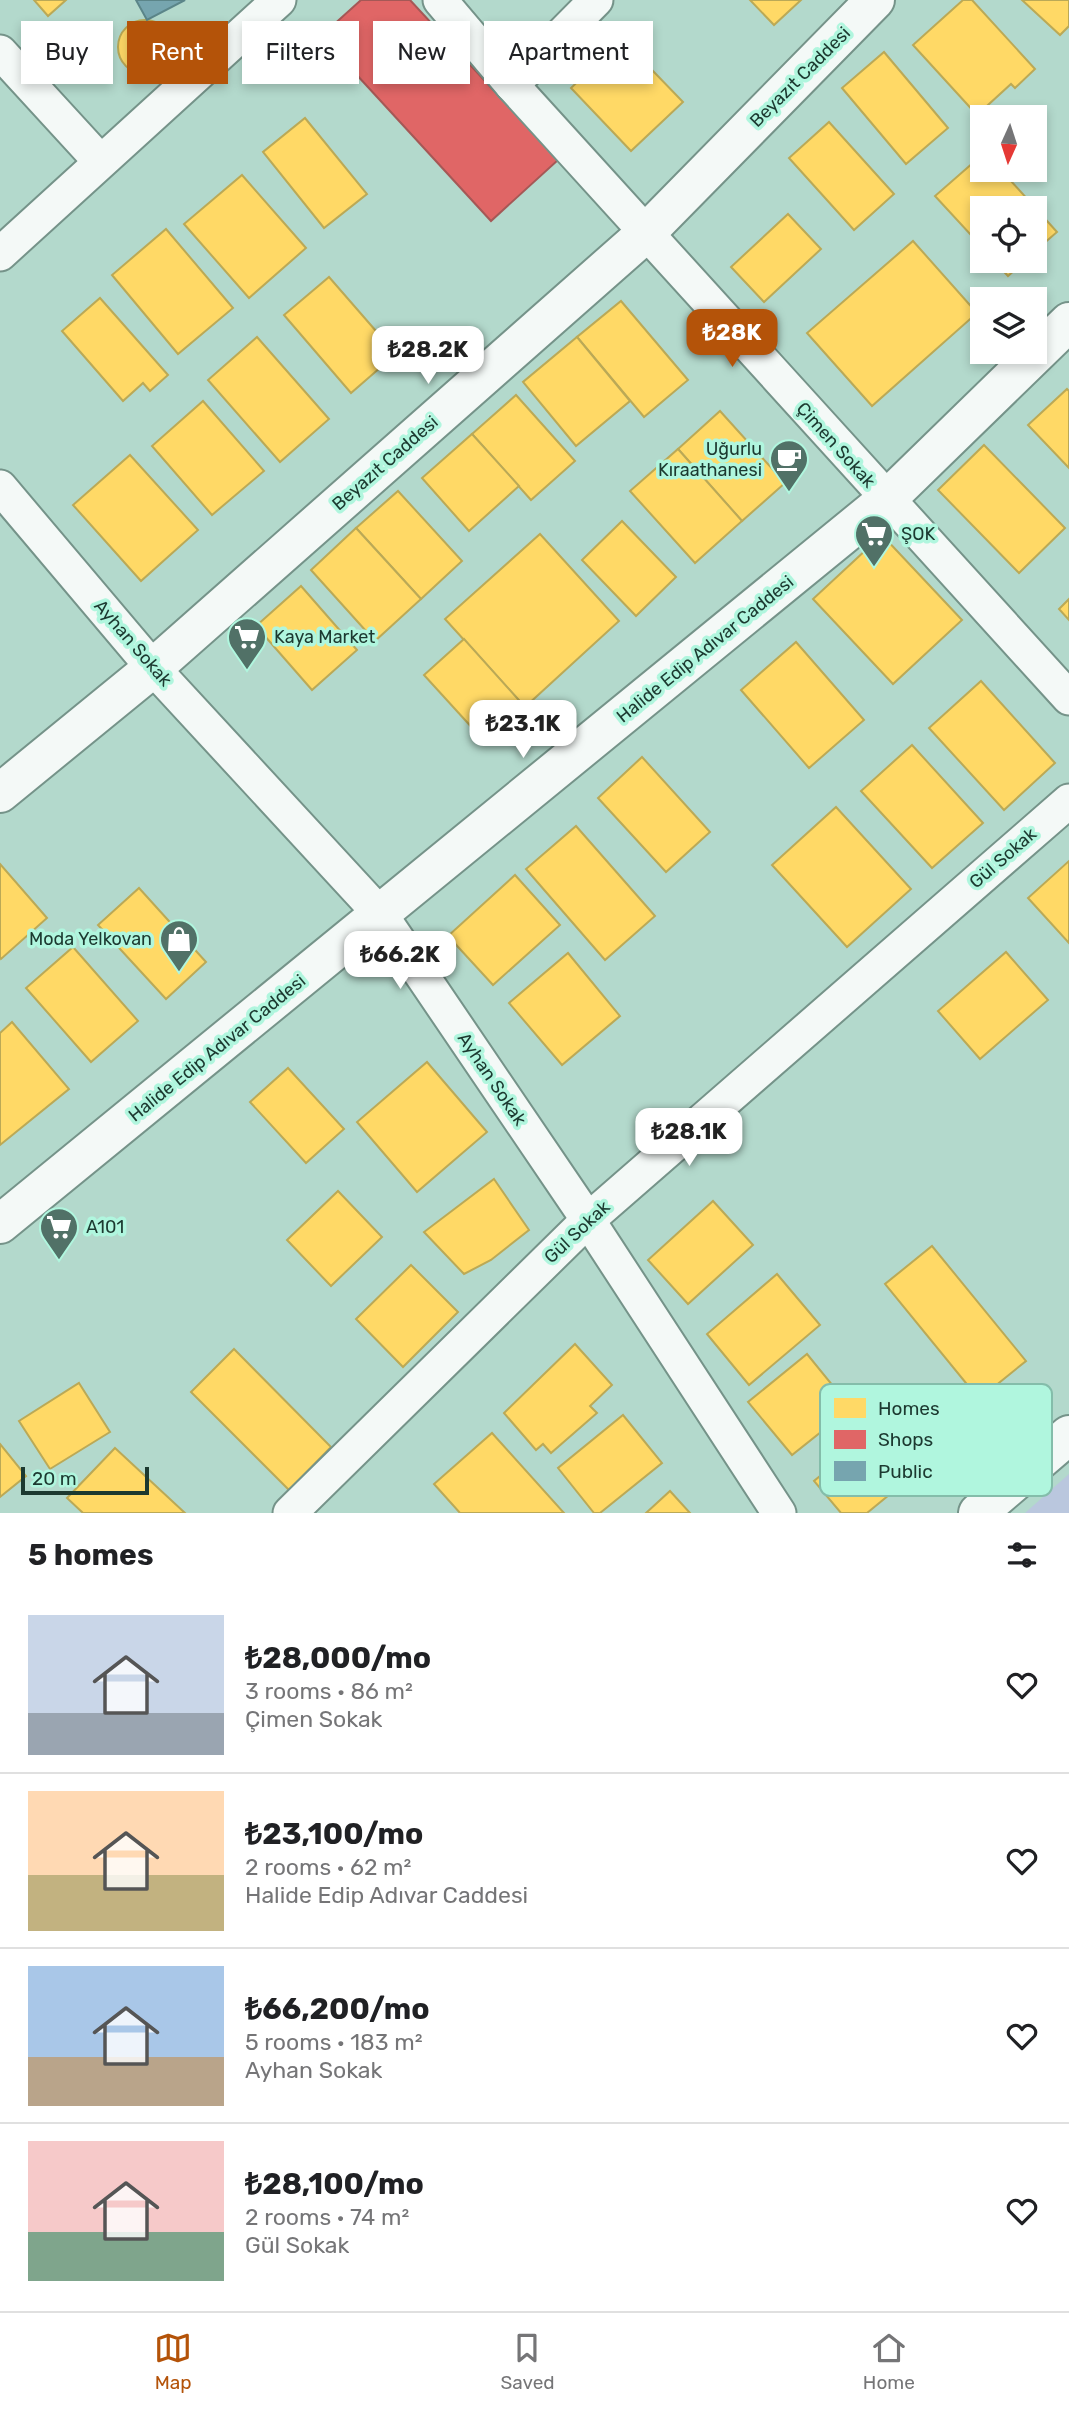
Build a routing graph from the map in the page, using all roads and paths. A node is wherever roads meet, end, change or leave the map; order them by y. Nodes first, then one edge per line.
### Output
1 (279, 0) edge
2 (440, 0) edge
3 (596, 0) edge
4 (876, 0) edge
5 (0, 52) edge
6 (512, 85) junction
7 (99, 160) junction
8 (646, 233) junction
9 (0, 254) edge
10 (1069, 322) edge
11 (0, 487) edge
12 (886, 500) junction
13 (153, 668) junction
14 (1069, 698) edge
15 (0, 793) edge
16 (1069, 801) edge
17 (380, 915) junction
18 (588, 1220) junction
19 (0, 1224) edge
20 (1069, 1435) edge
21 (1052, 1450) edge
22 (998, 1496) edge
23 (290, 1513) edge
24 (779, 1513) edge
25 (978, 1513) edge

1 - 7 street
2 - 6 street, Çimen Sokak
3 - 6 street
4 - 8 street, Beyazıt Caddesi
5 - 7 street
6 - 8 street, Çimen Sokak
7 - 9 street
8 - 12 street, Çimen Sokak
8 - 13 street, Beyazıt Caddesi
10 - 12 street, Halide Edip Adıvar Caddesi
11 - 13 street, Ayhan Sokak
12 - 14 street, Çimen Sokak
12 - 17 street, Halide Edip Adıvar Caddesi
13 - 15 street, Beyazıt Caddesi
13 - 17 street, Ayhan Sokak
16 - 18 street, Gül Sokak
17 - 18 street, Ayhan Sokak
17 - 19 street, Halide Edip Adıvar Caddesi
18 - 23 street, Gül Sokak
18 - 24 street, Ayhan Sokak
20 - 21 street
22 - 25 street

